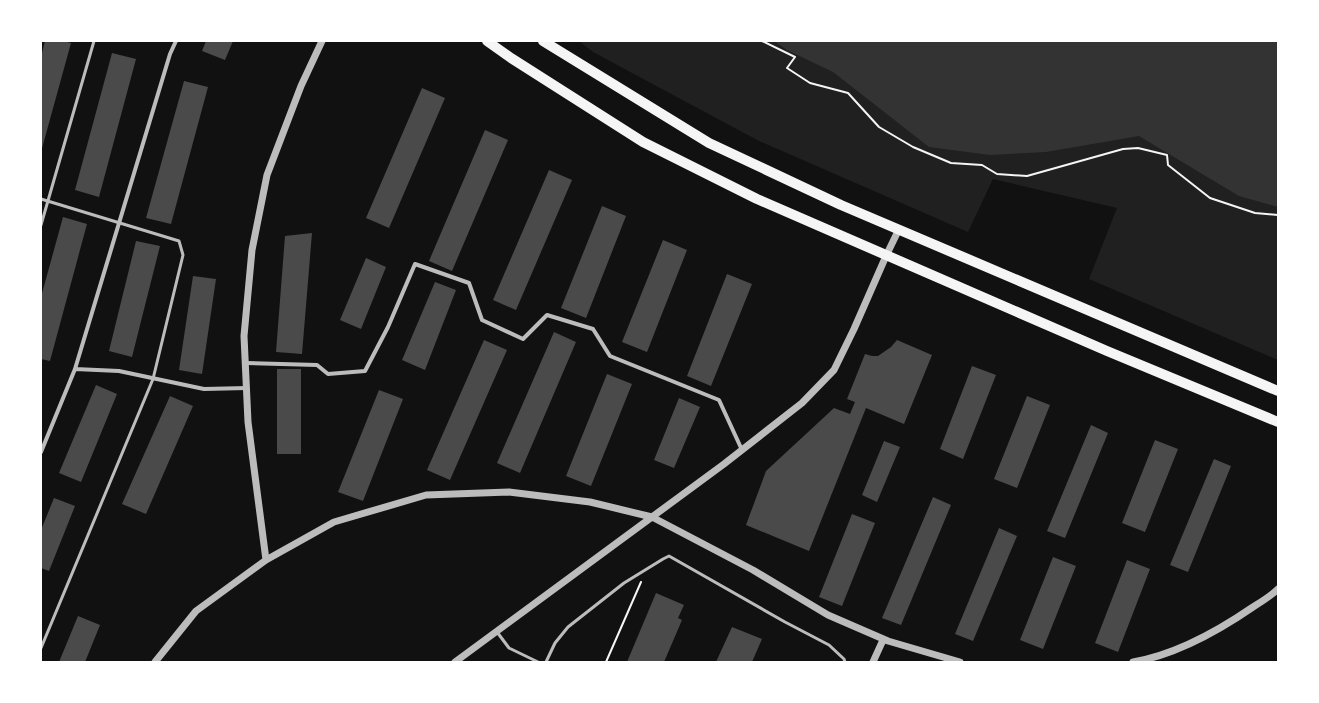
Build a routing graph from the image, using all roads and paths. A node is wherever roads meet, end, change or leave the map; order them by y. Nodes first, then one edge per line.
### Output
1 (94, 41) edge
2 (176, 41) edge
3 (322, 41) edge
4 (487, 41) edge
5 (543, 41) edge
6 (762, 41) edge
7 (41, 199) edge
8 (1278, 215) edge
9 (41, 225) edge
10 (899, 229) junction
11 (886, 256) junction
12 (246, 363) junction
13 (75, 369) junction
14 (153, 379) junction
15 (247, 388) junction
16 (1278, 391) edge
17 (1278, 422) edge
18 (742, 450) junction
19 (41, 452) edge
20 (652, 517) junction
21 (266, 560) junction
22 (646, 570) junction
23 (1278, 589) edge
24 (497, 631) junction
25 (883, 640) junction
26 (41, 648) edge
27 (1161, 659) edge
28 (156, 662) edge
29 (455, 662) edge
30 (538, 662) edge
31 (546, 662) edge
32 (606, 662) edge
33 (845, 662) edge
34 (873, 662) edge
35 (960, 662) edge
36 (1133, 662) edge

1 - 9 lane
2 - 13 street
3 - 12 street
4 - 11 main road
5 - 10 main road
6 - 8 path
7 - 14 lane
10 - 11 street
10 - 16 main road
11 - 17 main road
11 - 18 street
12 - 15 street
12 - 18 street
13 - 14 street
13 - 19 street
14 - 15 street
14 - 26 lane
15 - 21 street
18 - 20 street
20 - 21 street
20 - 24 street
20 - 25 street
21 - 28 street
22 - 31 lane
22 - 32 path
22 - 33 lane
23 - 27 street
24 - 29 street
24 - 30 lane
25 - 34 street
25 - 35 street
27 - 36 street

